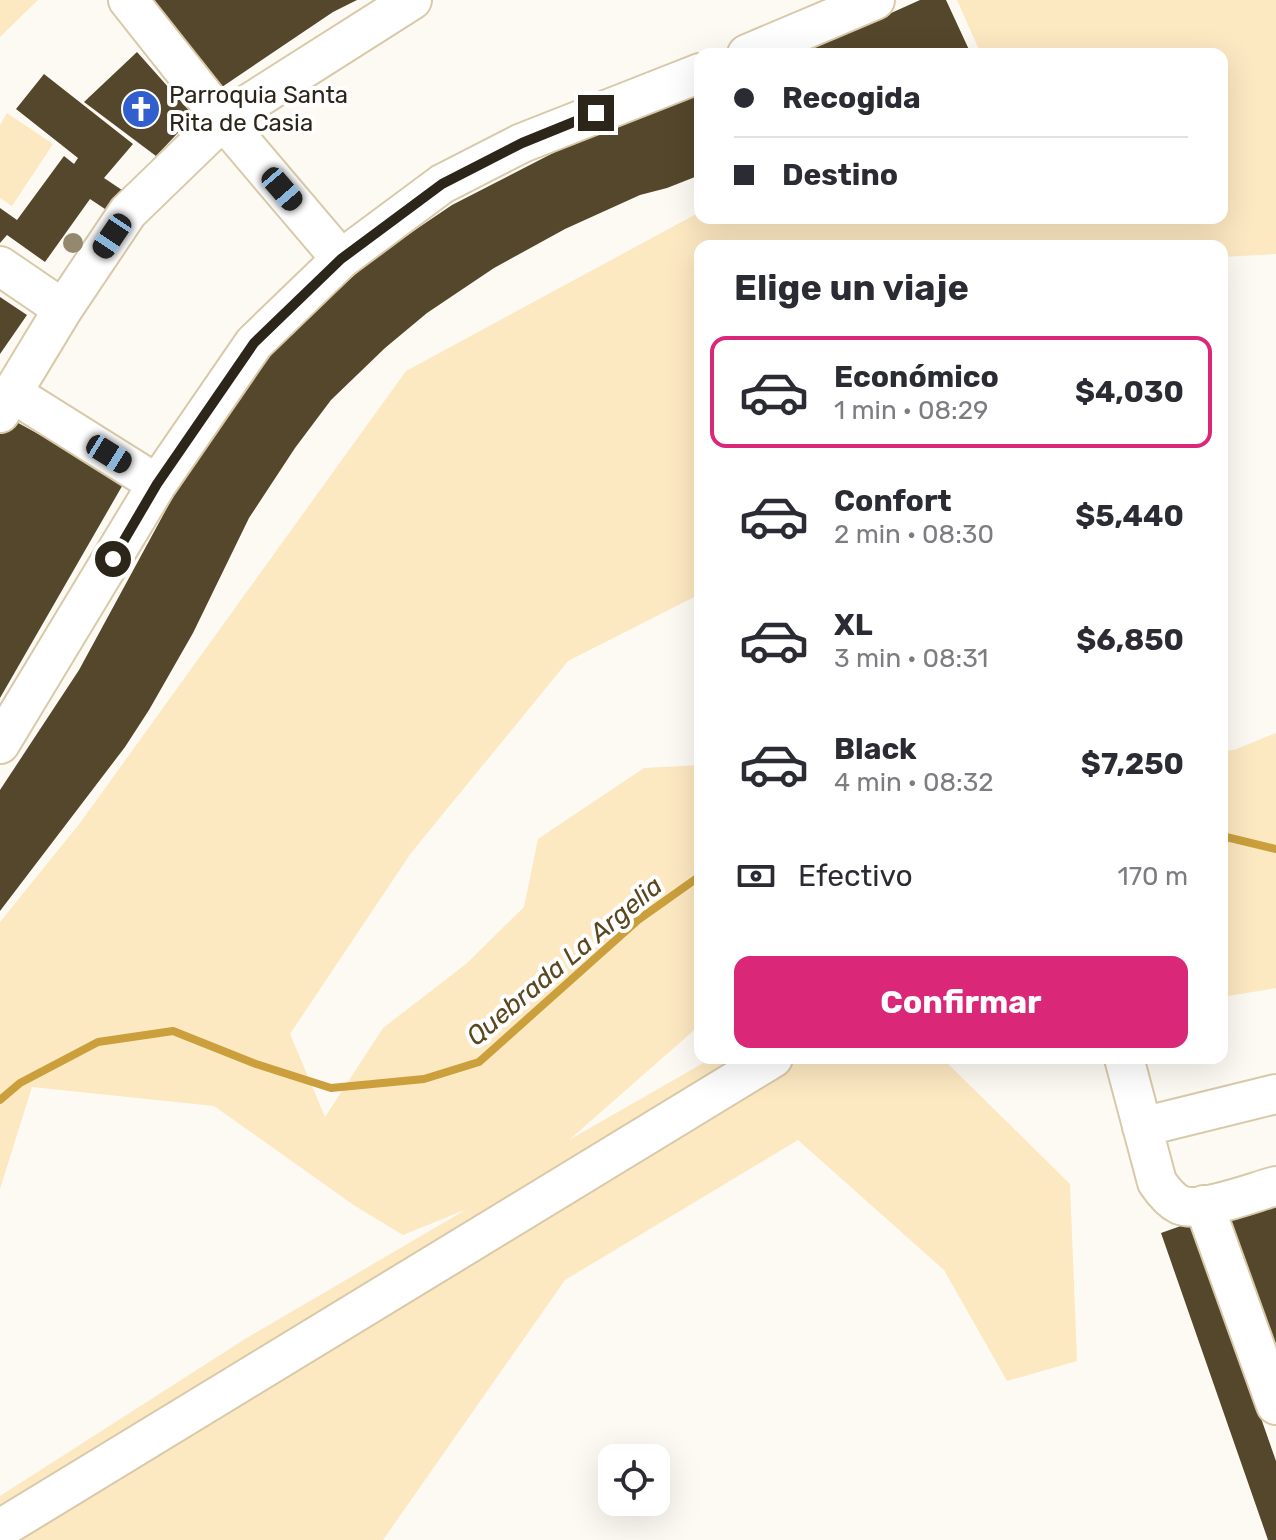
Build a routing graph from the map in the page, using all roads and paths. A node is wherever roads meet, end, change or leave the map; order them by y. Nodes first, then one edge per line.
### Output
1 (128, 0) edge
2 (412, 0) edge
3 (875, 0) edge
4 (761, 48) edge
5 (694, 75) edge
6 (223, 120) junction
7 (341, 259) junction
8 (0, 266) edge
9 (63, 309) junction
10 (6, 403) edge
11 (157, 484) junction
12 (0, 744) edge
13 (763, 1064) edge
14 (1126, 1064) edge
15 (1276, 1094) edge
16 (1142, 1127) junction
17 (1276, 1186) edge
18 (1204, 1205) junction
19 (1276, 1405) edge
20 (0, 1529) edge

1 - 6 street
2 - 6 street
3 - 4 street
5 - 7 street
6 - 7 street
6 - 9 street
7 - 11 street
8 - 9 street
9 - 10 street
10 - 11 street
11 - 12 street
13 - 20 street
14 - 16 street
15 - 16 street
16 - 18 street
17 - 18 street
18 - 19 street

